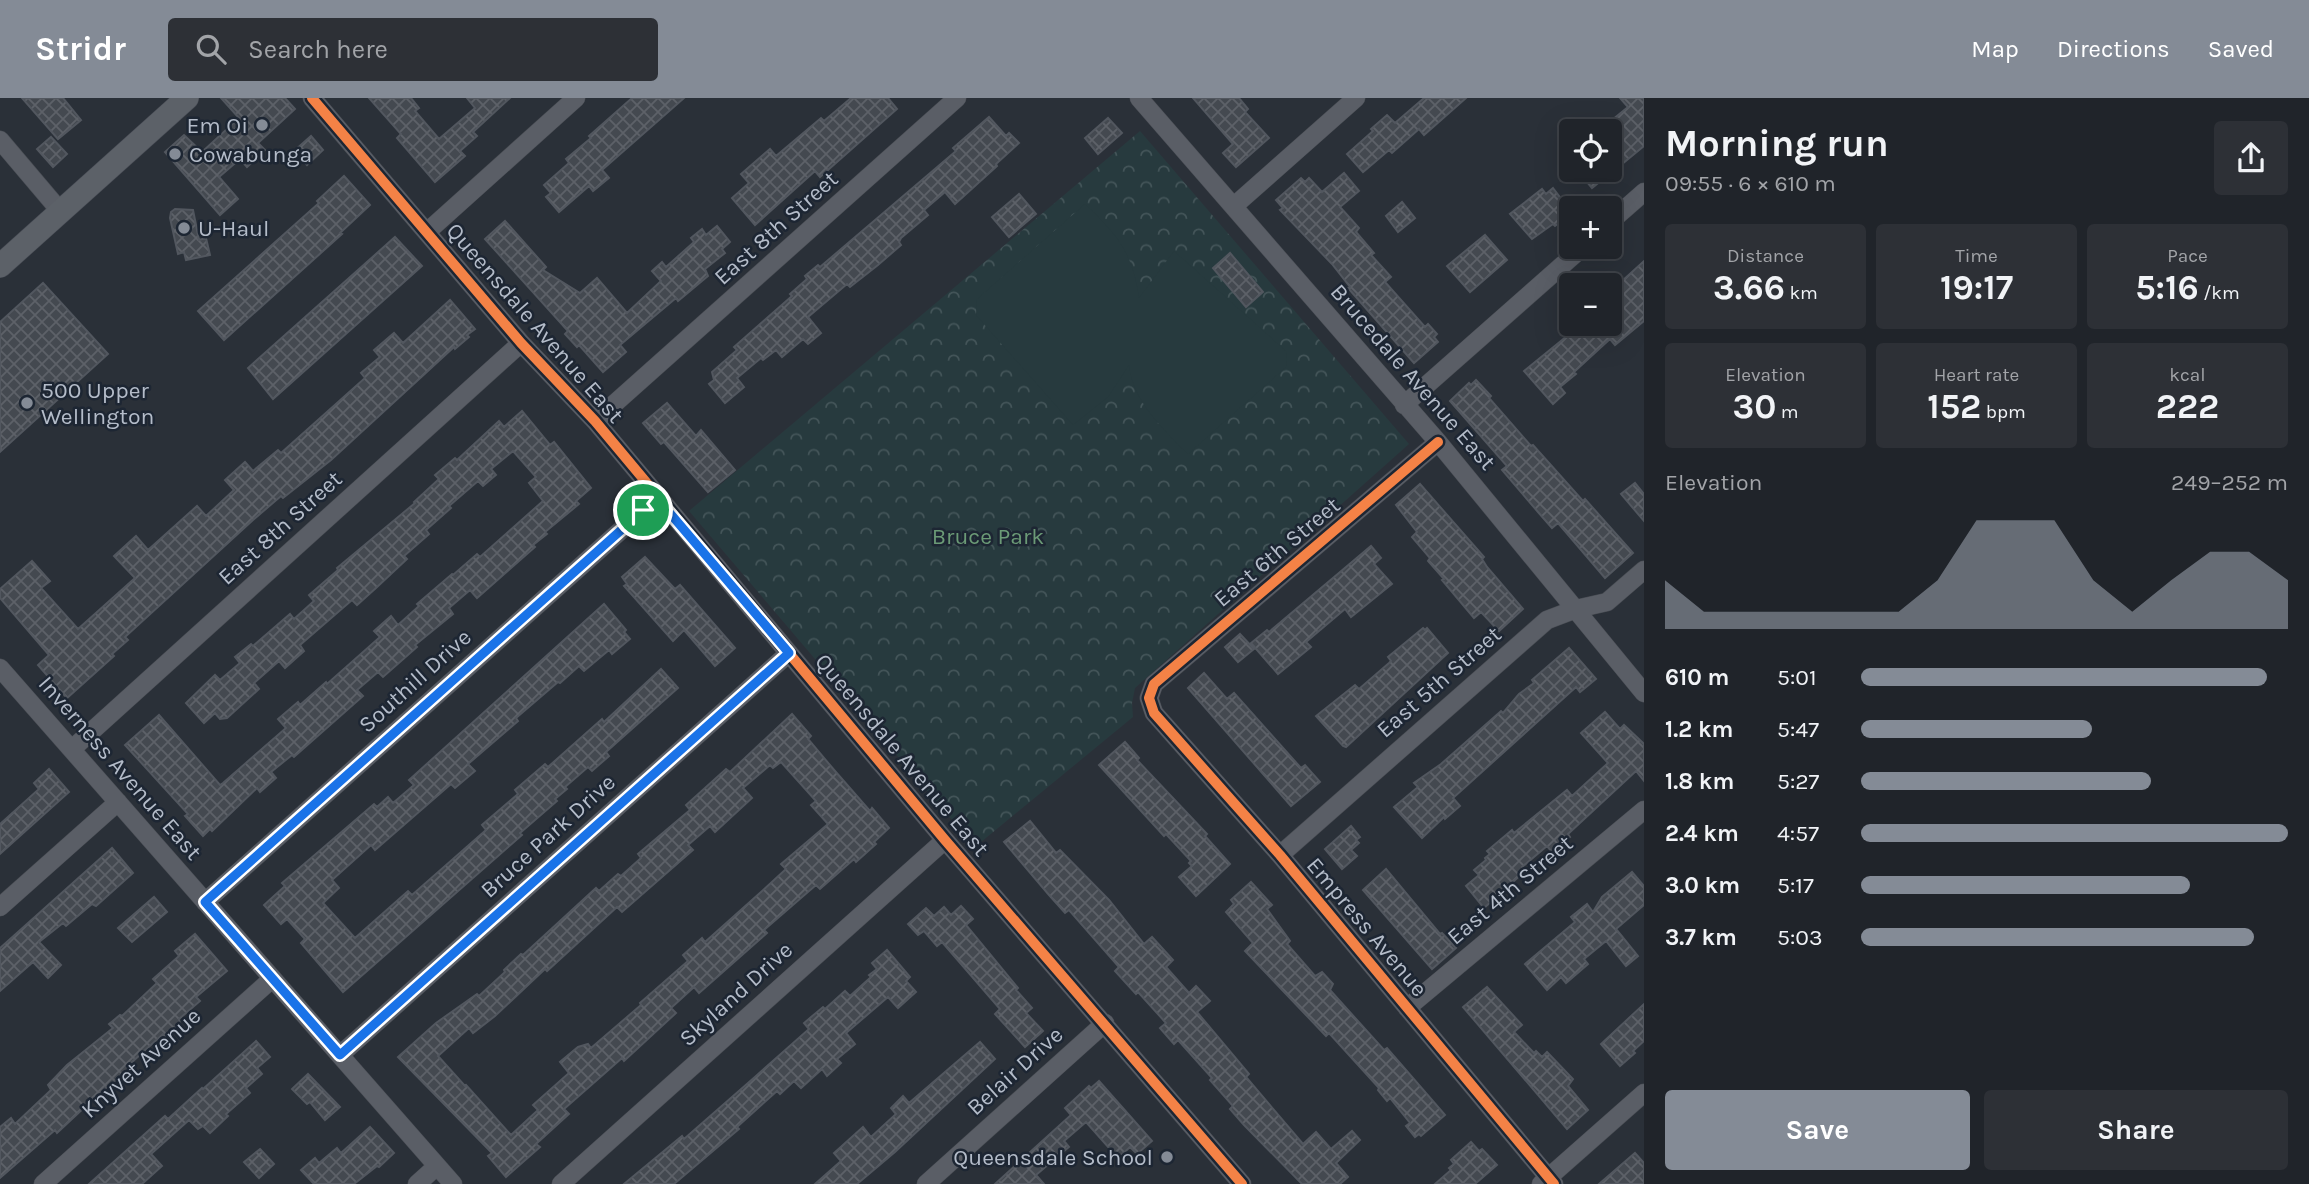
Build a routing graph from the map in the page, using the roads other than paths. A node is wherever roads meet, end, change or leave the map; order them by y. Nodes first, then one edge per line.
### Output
1 (187, 98) edge
2 (312, 98) edge
3 (576, 98) edge
4 (957, 98) edge
5 (1139, 98) edge
6 (1356, 98) edge
7 (0, 140) edge
8 (1644, 192) edge
9 (1234, 206) junction
10 (1622, 211) edge
11 (61, 212) junction
12 (428, 231) junction
13 (1569, 259) edge
14 (0, 266) edge
15 (521, 344) junction
16 (1405, 405) junction
17 (595, 421) junction
18 (1438, 442) junction
19 (657, 498) junction
20 (1644, 570) edge
21 (1576, 609) junction
22 (789, 653) junction
23 (0, 668) edge
24 (1644, 692) edge
25 (1149, 698) joint
26 (72, 749) junction
27 (118, 802) junction
28 (1644, 810) edge
29 (945, 840) junction
30 (1280, 855) junction
31 (205, 902) junction
32 (0, 907) edge
33 (272, 979) junction
34 (1407, 1008) junction
35 (1105, 1023) junction
36 (340, 1055) junction
37 (1644, 1093) edge
38 (437, 1166) junction
39 (1548, 1182) edge
40 (43, 1184) edge
41 (416, 1184) edge
42 (453, 1184) edge
43 (561, 1184) edge
44 (926, 1184) edge
45 (1242, 1184) edge

1 - 11 main road
2 - 12 street, Queensdale Avenue East
3 - 12 street
4 - 17 street, East 8th Street
5 - 9 street, Brucedale Avenue East
6 - 9 street
7 - 11 street
8 - 10 street
9 - 16 street, Brucedale Avenue East
11 - 14 main road
12 - 15 street, Queensdale Avenue East
13 - 16 street
15 - 17 street, Queensdale Avenue East
15 - 26 street, East 8th Street
16 - 18 street, Brucedale Avenue East
17 - 19 street, Queensdale Avenue East
18 - 21 street, Brucedale Avenue East
18 - 25 street, East 6th Street
19 - 22 street, Queensdale Avenue East
19 - 31 street, Southill Drive
20 - 21 street, East 5th Street
21 - 24 street, Brucedale Avenue East
21 - 30 street, East 5th Street
22 - 29 street, Queensdale Avenue East
22 - 36 street, Bruce Park Drive
23 - 26 street, Inverness Avenue East
25 - 30 street, Empress Avenue
26 - 27 street, Inverness Avenue East
27 - 31 street, Inverness Avenue East
27 - 32 street
28 - 34 street, East 4th Street
29 - 35 street, Queensdale Avenue East
29 - 43 street, Skyland Drive
30 - 34 street, Empress Avenue
31 - 33 street, Inverness Avenue East
33 - 36 street, Inverness Avenue East
33 - 40 street, Knyvet Avenue
34 - 39 street, Empress Avenue
35 - 44 street, Belair Drive
35 - 45 street, Queensdale Avenue East
36 - 38 street, Inverness Avenue East
37 - 39 street
38 - 41 street
38 - 42 street, Inverness Avenue East

